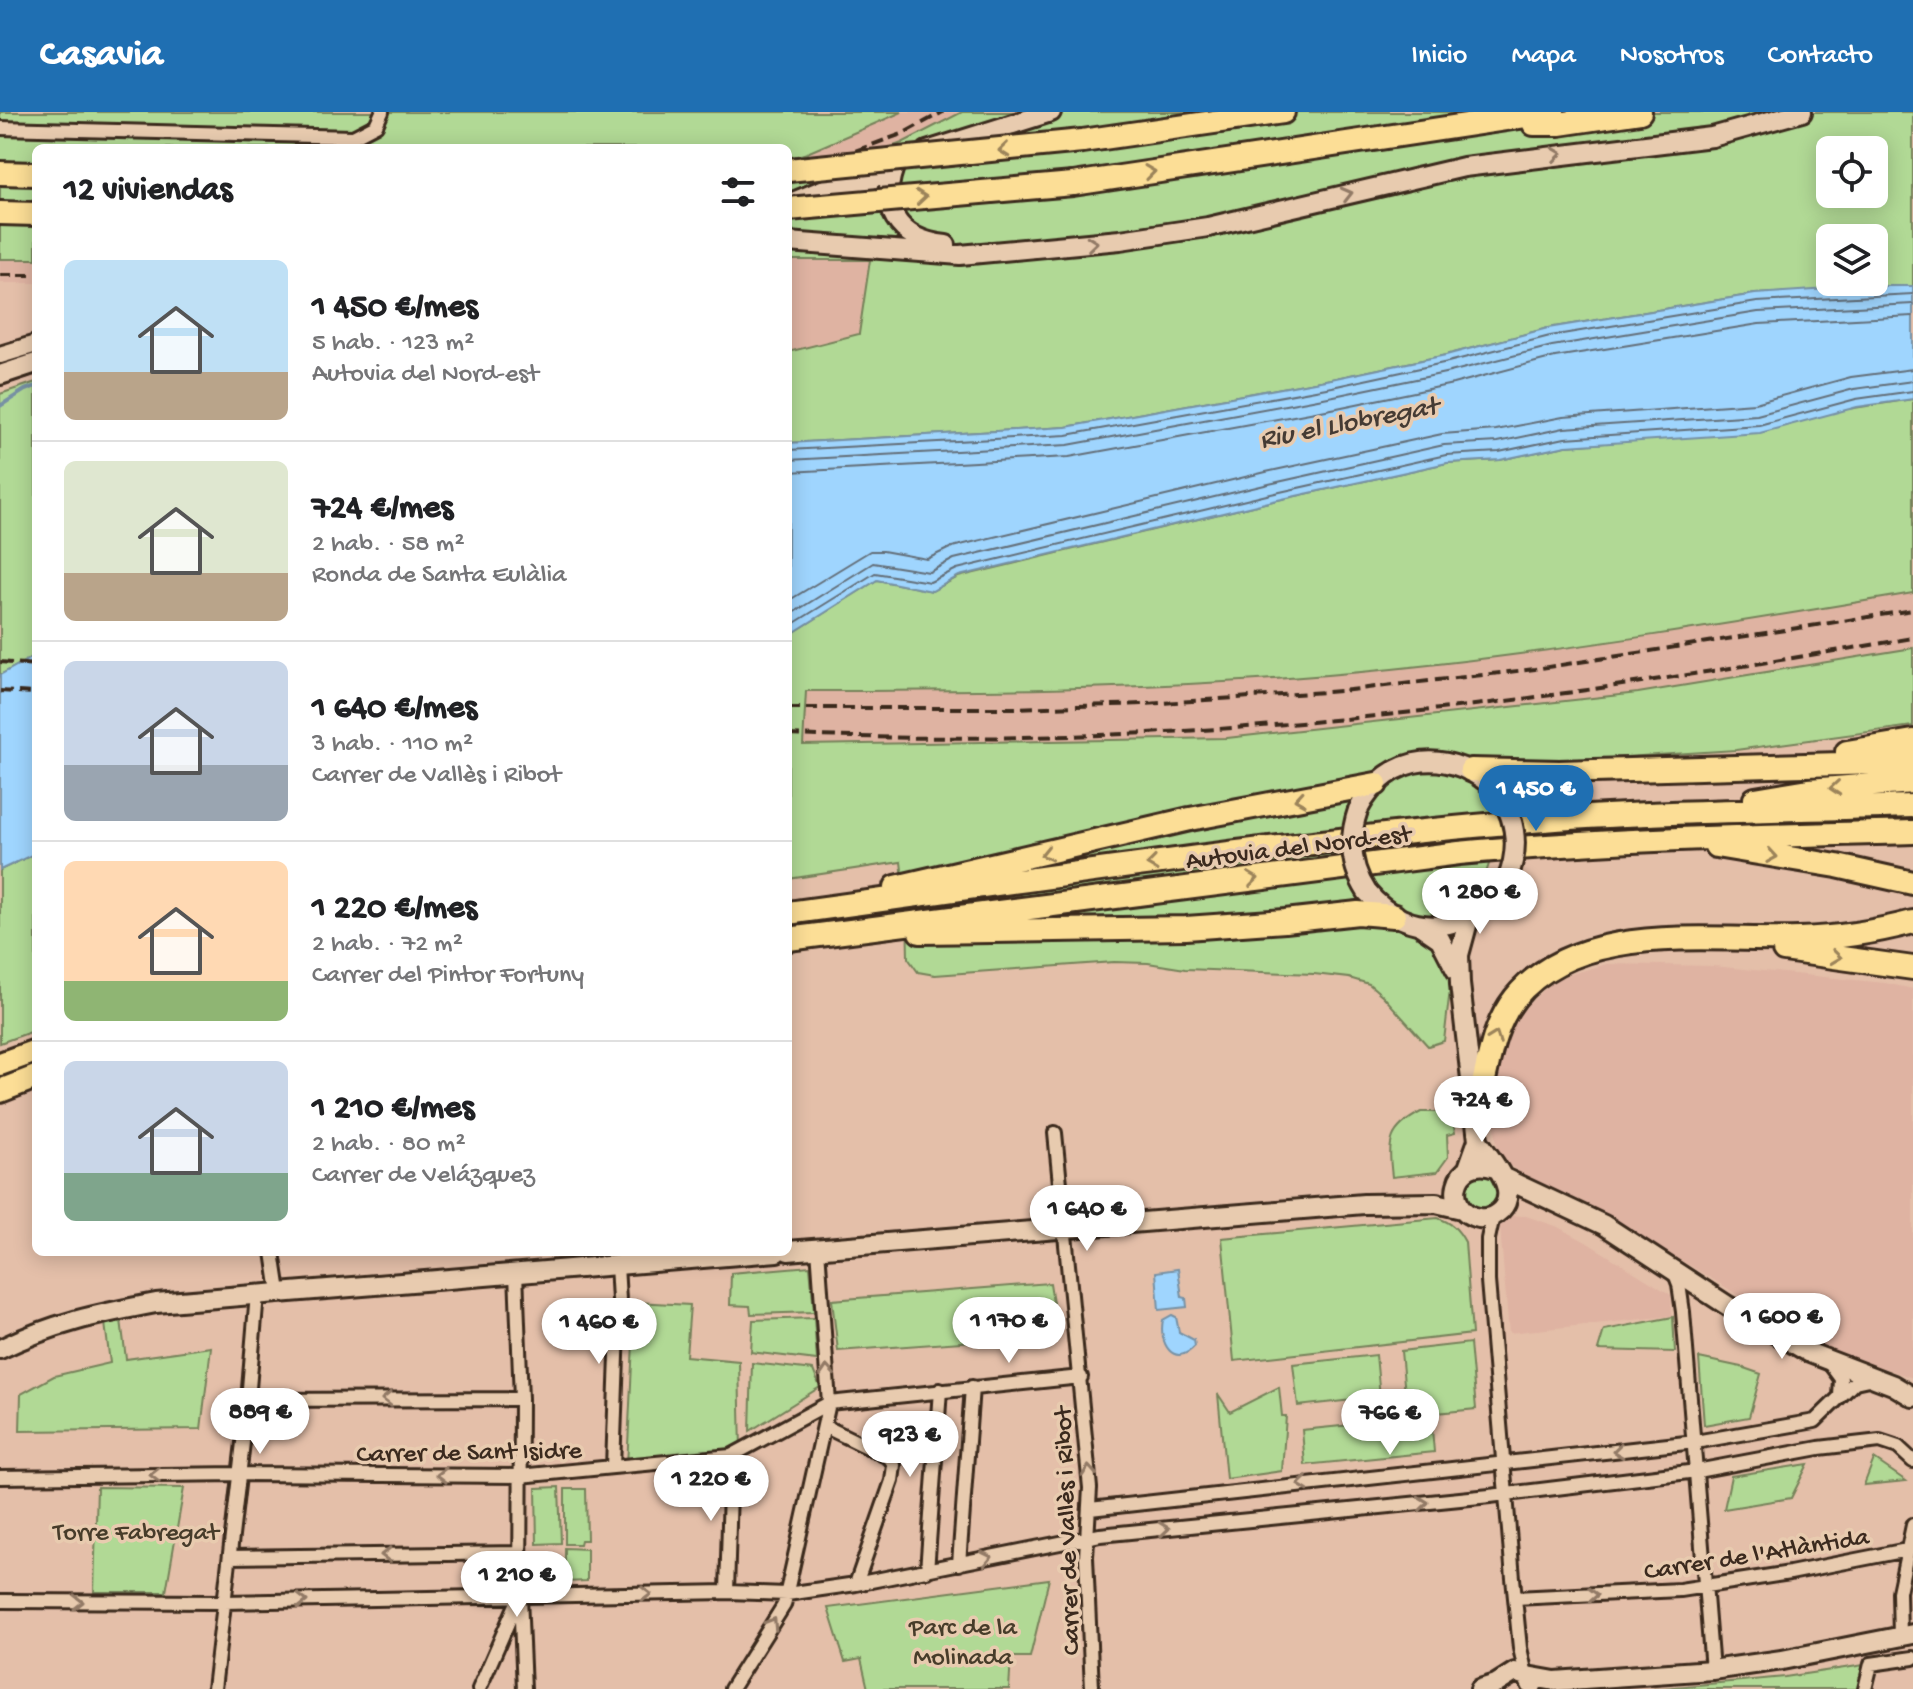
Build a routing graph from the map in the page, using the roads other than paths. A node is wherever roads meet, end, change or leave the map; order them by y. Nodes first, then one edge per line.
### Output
1 (382, 112) edge
2 (1051, 112) edge
3 (1283, 112) edge
4 (1553, 112) edge
5 (1640, 112) edge
6 (1802, 112) edge
7 (1481, 124) junction
8 (0, 128) edge
9 (897, 160) junction
10 (792, 170) edge
11 (0, 173) edge
12 (32, 174) edge
13 (792, 204) edge
14 (792, 206) edge
15 (0, 213) edge
16 (32, 214) edge
17 (792, 214) edge
18 (792, 242) edge
19 (1014, 250) junction
20 (32, 345) edge
21 (0, 355) edge
22 (32, 364) edge
23 (0, 375) edge
24 (1913, 741) edge
25 (1913, 762) edge
26 (1751, 765) junction
27 (1471, 770) junction
28 (1913, 782) edge
29 (1376, 784) junction
30 (1913, 806) edge
31 (1694, 812) junction
32 (1913, 832) edge
33 (1668, 838) junction
34 (1913, 883) edge
35 (843, 906) junction
36 (792, 912) edge
37 (1394, 916) junction
38 (1469, 918) junction
39 (1913, 922) edge
40 (1419, 925) junction
41 (871, 928) junction
42 (792, 938) edge
43 (1704, 940) junction
44 (1913, 968) edge
45 (1460, 984) junction
46 (32, 1052) edge
47 (0, 1064) edge
48 (32, 1079) edge
49 (0, 1091) edge
50 (1476, 1112) junction
51 (1055, 1133) dead end
52 (1478, 1140) junction
53 (1464, 1173) junction
54 (1500, 1173) junction
55 (1543, 1198) junction
56 (1364, 1204) junction
57 (1499, 1211) junction
58 (1468, 1213) junction
59 (1066, 1228) junction
60 (818, 1248) junction
61 (792, 1251) edge
62 (1487, 1252) junction
63 (274, 1256) edge
64 (728, 1256) edge
65 (617, 1265) junction
66 (1672, 1268) junction
67 (516, 1273) junction
68 (1701, 1287) junction
69 (279, 1292) junction
70 (257, 1294) junction
71 (1681, 1296) junction
72 (0, 1349) edge
73 (1826, 1360) junction
74 (1081, 1377) junction
75 (1873, 1378) junction
76 (1893, 1385) junction
77 (972, 1387) junction
78 (1913, 1387) edge
79 (940, 1390) junction
80 (1840, 1396) junction
81 (1913, 1397) edge
82 (521, 1399) junction
83 (248, 1400) junction
84 (829, 1403) junction
85 (1815, 1421) junction
86 (824, 1426) junction
87 (1695, 1442) junction
88 (1819, 1448) junction
89 (731, 1456) junction
90 (1913, 1461) edge
91 (1504, 1464) junction
92 (613, 1467) junction
93 (1697, 1471) junction
94 (239, 1474) junction
95 (520, 1476) junction
96 (0, 1477) edge
97 (1506, 1494) junction
98 (1090, 1509) junction
99 (1913, 1525) edge
100 (1087, 1538) junction
101 (1907, 1550) junction
102 (520, 1553) junction
103 (230, 1557) junction
104 (959, 1564) junction
105 (927, 1571) junction
106 (856, 1584) junction
107 (1705, 1587) junction
108 (727, 1592) junction
109 (787, 1594) junction
110 (520, 1597) junction
111 (1515, 1598) junction
112 (0, 1601) edge
113 (224, 1602) junction
114 (1906, 1636) edge
115 (502, 1637) junction
116 (522, 1642) junction
117 (1913, 1658) edge
118 (1712, 1670) junction
119 (1524, 1681) edge
120 (214, 1689) edge
121 (479, 1689) edge
122 (524, 1689) edge
123 (731, 1689) edge
124 (1092, 1689) edge
125 (1480, 1689) edge
126 (1865, 1689) edge

1 - 8 street
2 - 9 main road
3 -> 10 highway, bridge
4 - 7 highway
5 - 7 highway
19 -> 6 main road
14 -> 7 highway, bridge
9 - 13 main road
9 - 17 main road
9 - 19 main road
11 - 12 highway
15 - 16 highway
18 - 19 main road
20 - 21 street
22 - 23 main road
24 - 26 highway
25 - 26 highway
26 - 27 highway
27 - 29 main road
27 - 38 main road, bridge
28 -> 31 highway
29 -> 35 highway
29 - 37 main road, bridge
30 - 31 highway, Autovia del Nord-est
31 -> 35 highway, Autovia del Nord-est
32 - 33 highway, Autovia del Nord-est
33 -> 34 highway
41 -> 33 highway, Autovia del Nord-est
35 - 36 highway, Autovia del Nord-est
37 - 40 main road
37 - 41 highway
38 - 40 main road
38 - 45 main road
39 - 43 highway
40 - 45 main road
41 - 42 highway, Autovia del Nord-est
43 -> 44 highway
50 -> 43 highway
45 - 50 main road
46 - 47 highway
48 - 49 highway
50 - 52 main road
51 - 59 street, Carrer de Vallès i Ribot
52 - 53 main road
52 - 54 main road
53 - 54 main road
53 - 56 main road
53 - 58 main road
54 - 55 main road
54 - 57 main road
55 - 57 main road
55 - 66 main road
56 - 58 main road
56 - 59 main road
57 - 58 main road
57 - 62 street
58 - 62 street
59 - 60 main road
59 - 74 street, Carrer de Vallès i Ribot
60 - 61 main road
84 -> 60 street
62 - 91 street
63 - 69 street
64 - 65 main road
65 - 67 main road
65 - 92 street
66 - 68 main road
66 - 71 street
67 - 69 main road
67 - 82 street
68 - 71 street
68 - 73 main road
69 - 70 main road
70 - 72 main road
70 - 83 street
71 - 87 street
73 - 75 main road
73 - 80 street
74 - 77 street
98 -> 74 street, Carrer de Vallès i Ribot
75 - 76 main road
75 - 80 street
76 - 78 main road
76 - 81 main road
77 - 79 street
77 - 104 street
79 - 84 street
79 - 105 street
80 - 85 street
82 -> 83 street
82 - 95 street
83 - 94 street
84 - 86 street
84 - 89 street, Carrer de Sant Isidre
85 - 87 street
85 - 88 street
86 - 106 street
86 - 109 street
87 -> 91 street
87 - 93 street
88 - 90 street
88 - 93 street
89 - 92 street, Carrer de Sant Isidre
89 - 108 street
91 - 97 street
91 -> 98 street
92 - 95 street, Carrer de Sant Isidre
93 - 97 street
93 - 107 street
95 -> 94 street, Carrer de Sant Isidre
94 -> 96 street, Carrer de Sant Isidre
94 - 103 street
95 - 102 street
100 -> 97 street
97 - 111 street
98 - 100 street, Carrer de Vallès i Ribot
99 - 101 street
104 -> 100 street
100 - 124 street, Carrer de Vallès i Ribot
101 - 107 street, Carrer de l'Atlàntida
101 - 114 street
102 -> 103 street
102 - 110 street
103 - 113 street
104 - 105 street
105 - 106 street
106 - 109 street
111 -> 107 street, Carrer de l'Atlàntida
107 - 118 street
108 - 109 street
110 -> 108 street
123 -> 109 street
113 -> 110 street
110 - 115 street
110 - 116 street
111 - 119 street
112 -> 113 street
113 - 120 street
114 - 118 main road
115 - 116 street
115 - 121 street
116 - 122 street
117 - 126 street
118 - 119 main road
119 - 125 main road

